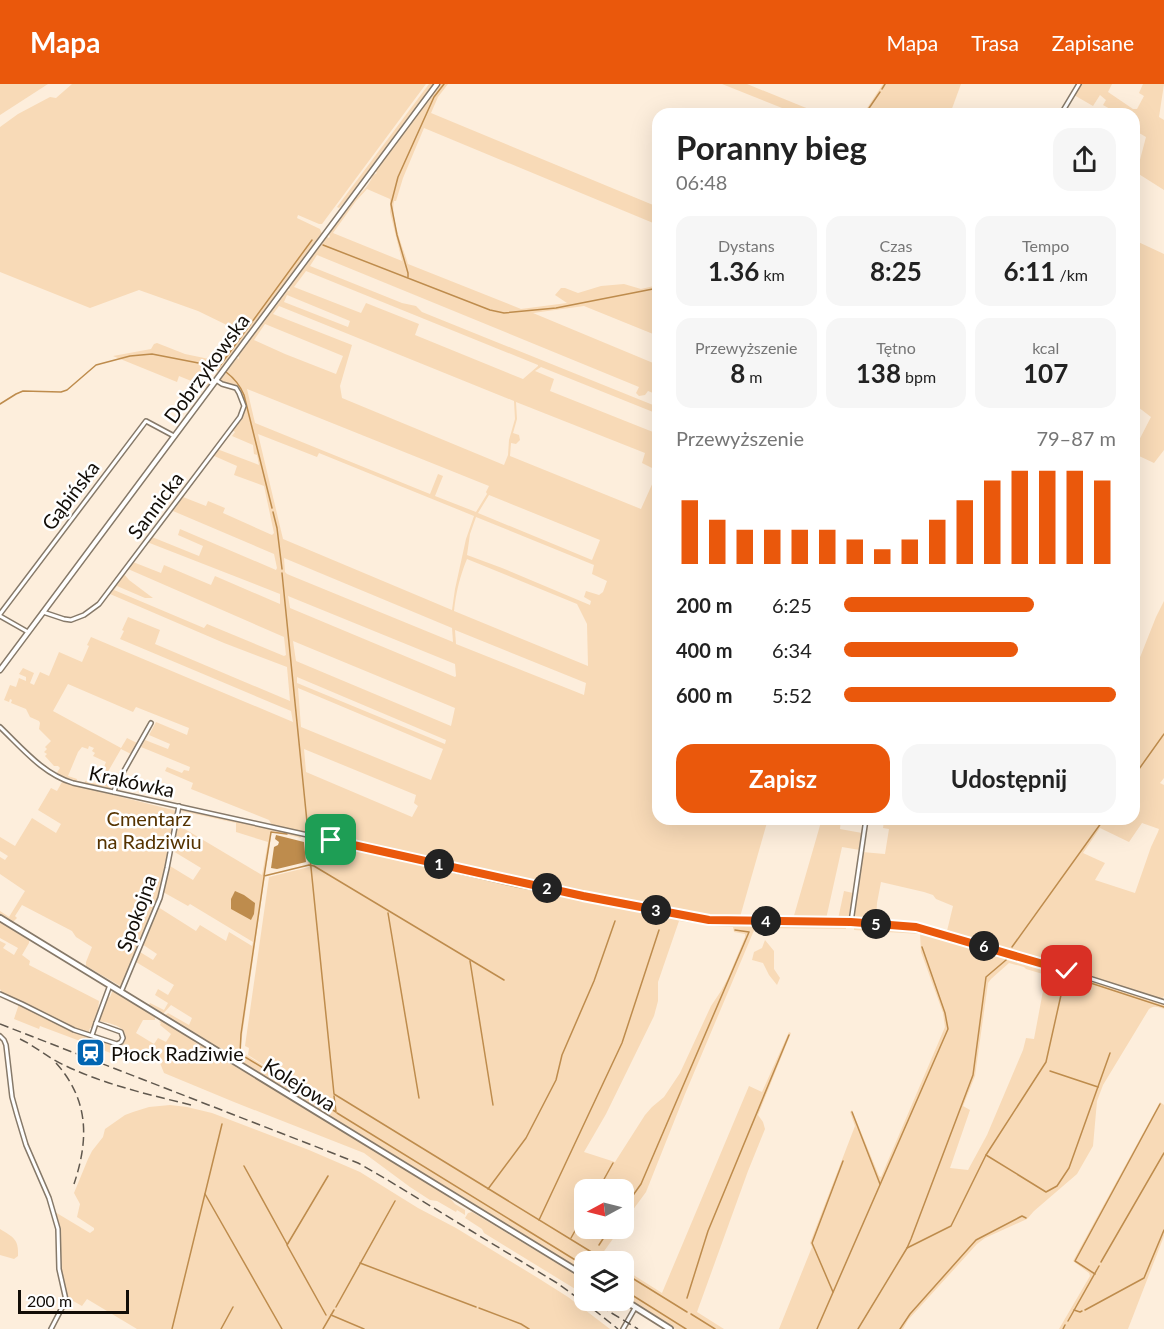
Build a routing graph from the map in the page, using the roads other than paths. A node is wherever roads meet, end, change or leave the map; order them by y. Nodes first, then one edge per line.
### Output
1 (437, 84) edge
2 (1079, 84) edge
3 (1065, 108) edge
4 (216, 380) junction
5 (175, 436) junction
6 (43, 612) junction
7 (0, 615) edge
8 (28, 632) junction
9 (0, 670) edge
10 (151, 723) dead end
11 (0, 727) edge
12 (114, 792) junction
13 (179, 806) junction
14 (865, 825) edge
15 (0, 918) edge
16 (851, 922) junction
17 (110, 985) junction
18 (121, 992) junction
19 (0, 994) edge
20 (1164, 1002) edge
21 (96, 1023) junction
22 (0, 1035) edge
23 (92, 1035) junction
24 (574, 1269) edge
25 (635, 1308) joint
26 (51, 1329) edge
27 (622, 1329) edge
28 (670, 1329) edge

1 - 4 main road, Dobrzykowska
2 - 3 street
4 - 5 main road, Dobrzykowska
4 - 6 street, Sannicka
5 - 6 main road, Dobrzykowska
5 - 7 street, Gąbińska
6 - 8 main road, Dobrzykowska
7 - 8 street
8 - 9 main road, Dobrzykowska
10 - 12 street
11 - 12 street, Krakówka
12 - 13 street, Krakówka
13 - 16 street, Krakówka
13 - 18 street, Spokojna
14 - 16 street
15 - 17 main road, Kolejowa
16 - 20 street, Krakówka
17 - 18 main road, Kolejowa
17 - 21 street
18 - 24 main road, Kolejowa
19 - 23 street
21 - 23 street
21 - 23 street
22 - 26 street
25 - 27 street
25 - 28 main road

